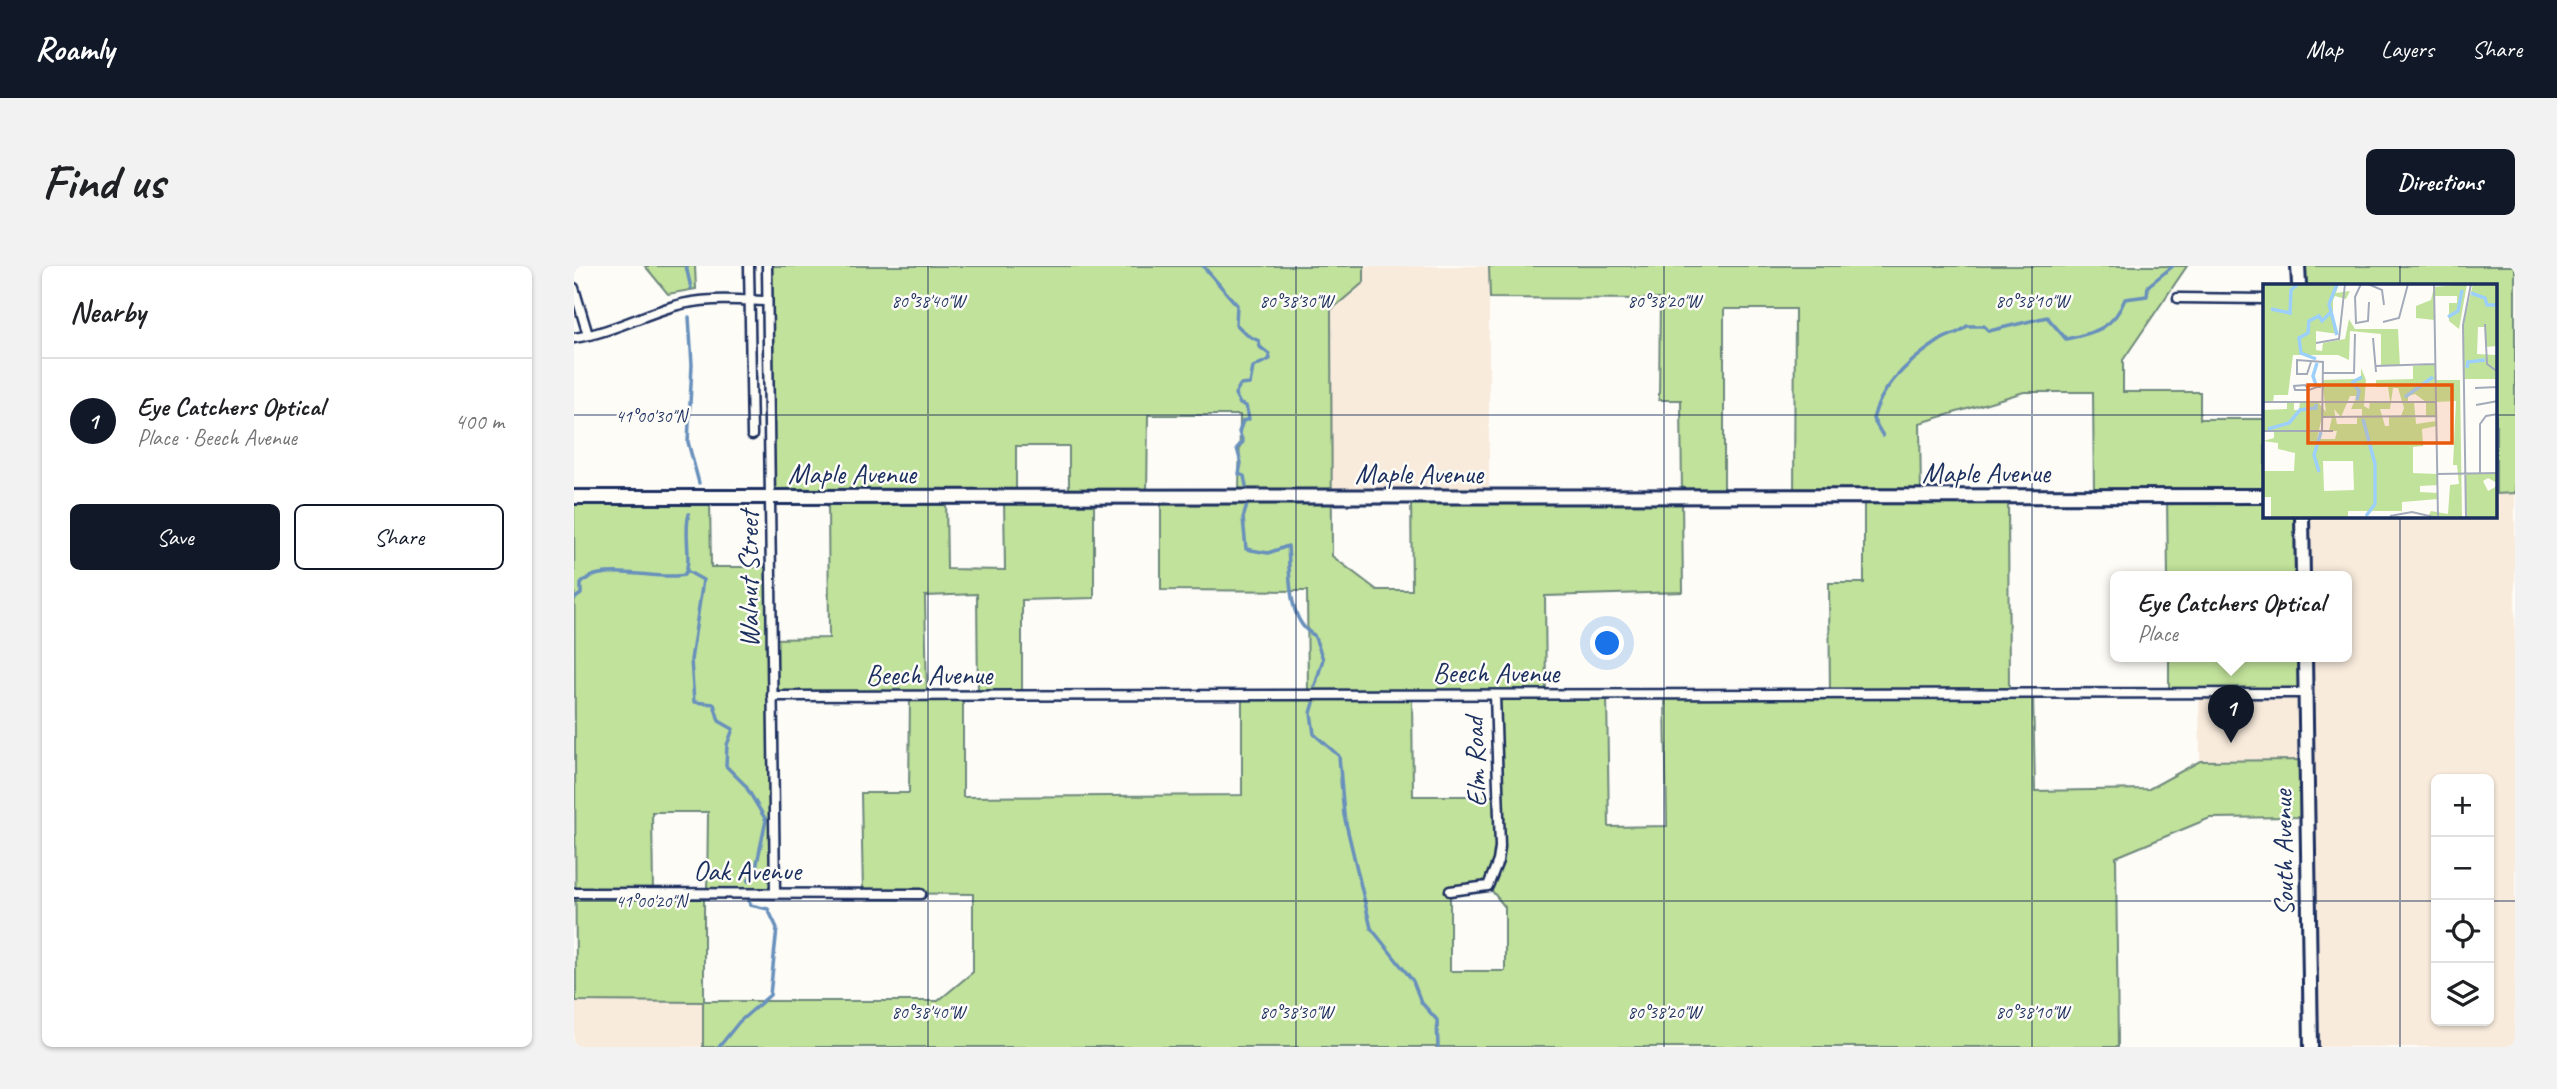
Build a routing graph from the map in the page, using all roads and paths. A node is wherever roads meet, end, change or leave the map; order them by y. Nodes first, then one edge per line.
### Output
1 (749, 266) edge
2 (767, 266) edge
3 (2298, 266) edge
4 (2298, 284) edge
5 (574, 288) edge
6 (2178, 298) dead end
7 (2263, 299) edge
8 (749, 300) junction
9 (767, 300) junction
10 (588, 335) junction
11 (574, 338) edge
12 (752, 435) dead end
13 (2263, 496) edge
14 (574, 497) edge
15 (770, 498) junction
16 (2302, 518) edge
17 (2304, 571) edge
18 (2305, 662) edge
19 (2305, 692) junction
20 (1495, 695) junction
21 (772, 696) junction
22 (1450, 891) dead end
23 (775, 892) junction
24 (574, 893) edge
25 (921, 894) dead end
26 (2311, 1047) edge

1 - 8 street
2 - 9 street, Walnut Street
3 - 4 street
5 - 10 street
6 - 7 street
8 - 9 street
8 - 10 street
8 - 12 street
9 - 15 street, Walnut Street
10 - 11 street
13 - 15 street, Maple Avenue
14 - 15 street, Maple Avenue
15 - 21 street, Walnut Street
16 - 17 street
18 - 19 street, South Avenue
19 - 20 street, Beech Avenue
19 - 26 street, South Avenue
20 - 21 street, Beech Avenue
20 - 22 street, Elm Road
21 - 23 street, Walnut Street
23 - 24 street, Oak Avenue
23 - 25 street, Oak Avenue

